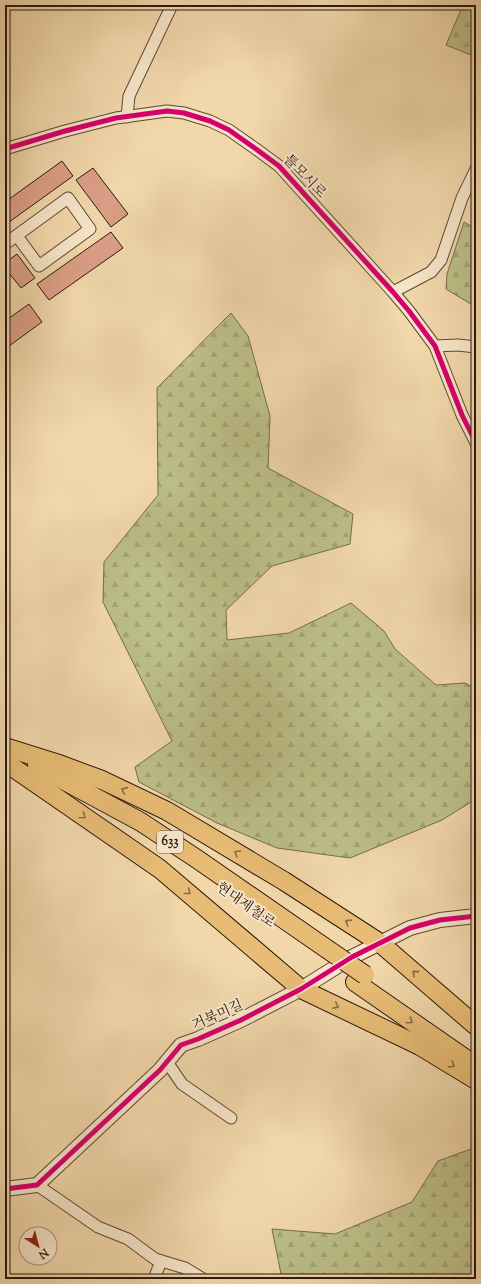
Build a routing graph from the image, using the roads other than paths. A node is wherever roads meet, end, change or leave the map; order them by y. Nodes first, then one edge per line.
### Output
1 (172, 5) edge
2 (127, 117) junction
3 (5, 149) edge
4 (476, 168) edge
5 (16, 236) junction
6 (5, 244) edge
7 (393, 292) junction
8 (435, 346) junction
9 (476, 347) edge
10 (476, 443) edge
11 (5, 748) edge
12 (5, 758) edge
13 (5, 762) edge
14 (474, 917) edge
15 (380, 943) junction
16 (323, 953) junction
17 (360, 979) junction
18 (301, 989) junction
19 (476, 1026) edge
20 (476, 1051) edge
21 (167, 1062) junction
22 (476, 1066) edge
23 (476, 1080) edge
24 (232, 1118) dead end
25 (37, 1185) junction
26 (5, 1190) edge
27 (161, 1261) junction
28 (154, 1279) edge
29 (203, 1279) edge

1 - 2 street
2 - 3 street, 틀모시로
2 - 7 street, 틀모시로
4 - 7 street
5 - 5 street
5 - 6 street
7 - 8 street, 틀모시로
8 - 9 street
8 - 10 street, 틀모시로
15 -> 11 highway
11 - 16 highway, 현대제철로 / 633
12 - 16 highway, 현대제철로 / 633
13 -> 18 highway
14 - 15 street, 거북미길
15 - 18 street, 거북미길
19 -> 15 highway
16 - 17 highway, 현대제철로 / 633, bridge
17 - 20 highway, 현대제철로 / 633
17 -> 22 highway, 현대제철로 / 633
18 - 21 street, 거북미길
18 -> 23 highway
21 - 24 street
21 - 25 street, 거북미길
25 - 26 street
25 - 27 street
27 - 28 street
27 - 29 street

